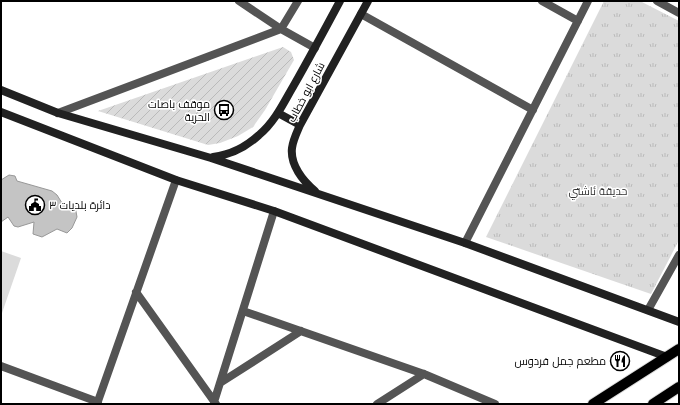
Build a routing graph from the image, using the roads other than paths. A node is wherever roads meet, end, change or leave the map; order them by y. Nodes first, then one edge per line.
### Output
1 (240, 1) edge
2 (298, 1) edge
3 (340, 1) edge
4 (368, 1) edge
5 (542, 1) edge
6 (588, 1) edge
7 (657, 1) edge
8 (679, 13) edge
9 (361, 14) junction
10 (578, 21) junction
11 (281, 29) junction
12 (316, 48) junction
13 (1, 90) edge
14 (533, 110) junction
15 (1, 112) edge
16 (58, 113) junction
17 (278, 113) junction
18 (300, 124) junction
19 (211, 158) junction
20 (176, 180) junction
21 (317, 193) junction
22 (274, 211) junction
23 (466, 243) junction
24 (679, 255) edge
25 (136, 292) junction
26 (648, 310) junction
27 (243, 311) junction
28 (679, 322) edge
29 (301, 331) junction
30 (679, 349) edge
31 (666, 357) junction
32 (1, 366) edge
33 (424, 374) junction
34 (220, 383) junction
35 (679, 387) edge
36 (97, 403) edge
37 (215, 403) edge
38 (377, 404) edge
39 (495, 404) edge
40 (593, 404) edge
41 (653, 404) edge

1 - 11 street
2 - 11 street
3 - 12 main road, شارع ابو خطاب
4 - 9 main road, شارع ابو خطاب
5 - 10 street
6 - 10 street
7 - 8 street
9 - 14 street
9 - 18 main road, شارع ابو خطاب
10 - 14 street
11 - 12 street
11 - 16 street
12 - 17 main road, شارع ابو خطاب
13 - 16 main road
14 - 23 street
15 - 20 main road
16 - 19 main road
17 - 18 main road
17 - 19 main road, شارع ابو خطاب
18 - 21 main road, شارع ابو خطاب
19 - 21 main road
20 - 22 main road
20 - 25 street
21 - 23 main road
22 - 27 street
22 - 31 main road
23 - 26 main road
24 - 26 street
25 - 36 street
25 - 37 street
26 - 28 main road
27 - 29 street
27 - 34 street
29 - 33 street
29 - 34 street
30 - 31 main road
31 - 40 main road
32 - 36 street
33 - 38 street
33 - 39 street
34 - 37 street
35 - 41 main road

